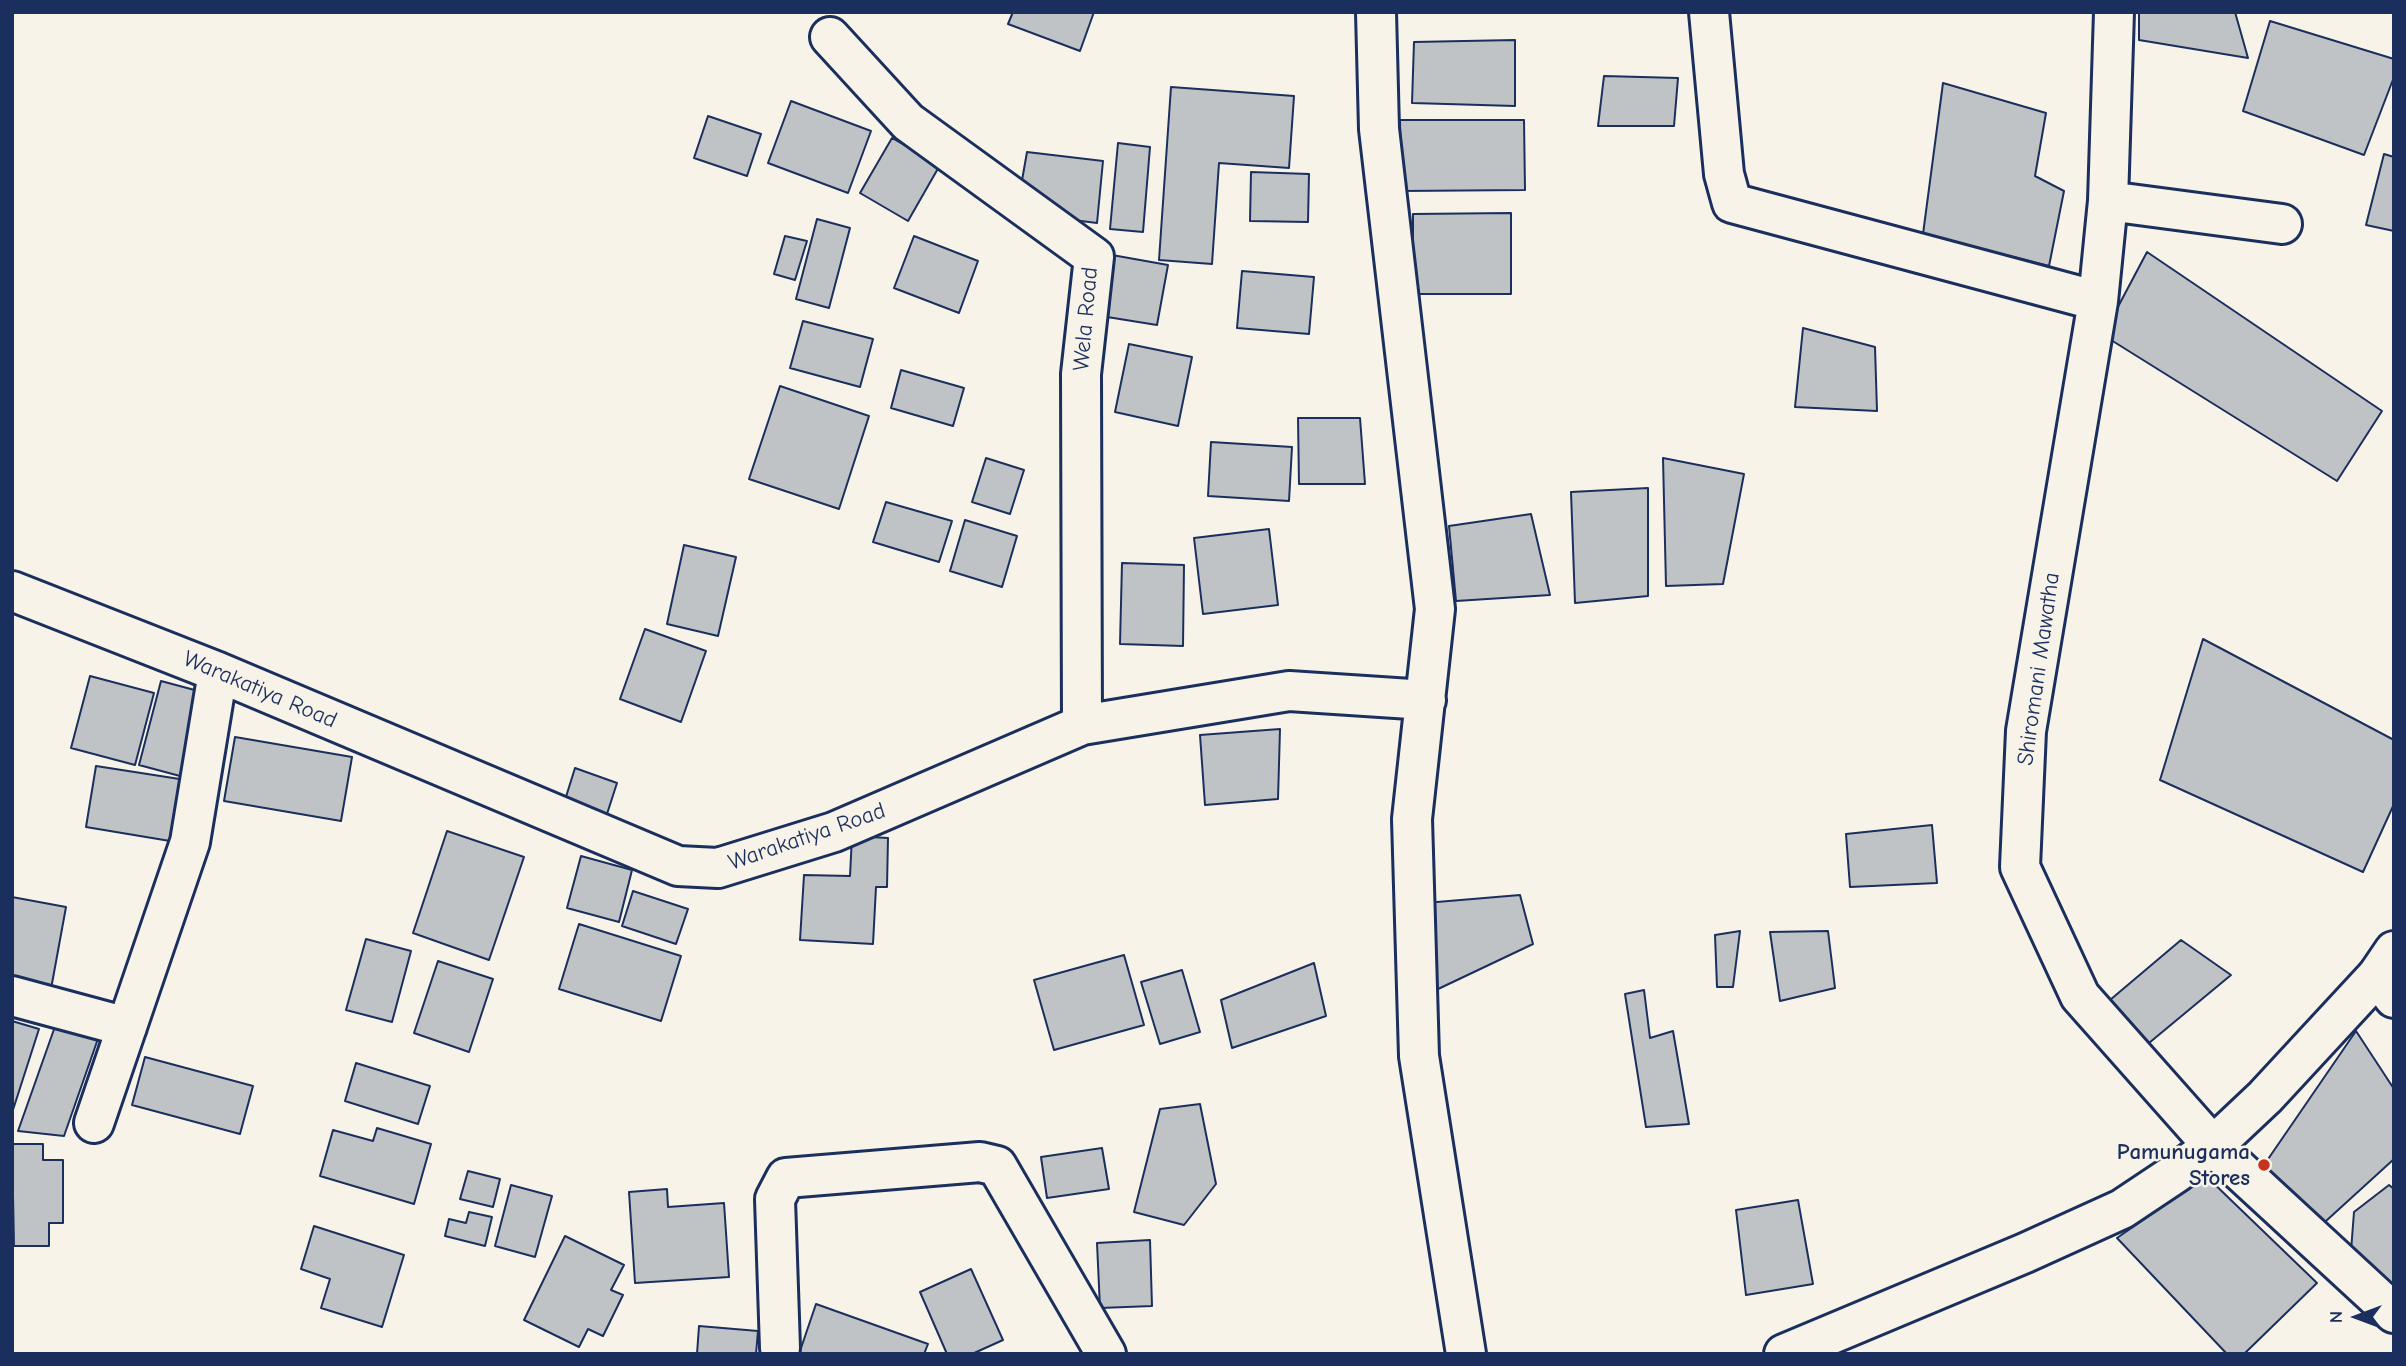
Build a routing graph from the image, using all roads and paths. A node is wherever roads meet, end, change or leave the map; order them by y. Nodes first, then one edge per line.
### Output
1 (1376, 12) edge
2 (1709, 12) edge
3 (2114, 12) edge
4 (830, 37) dead end
5 (2108, 201) junction
6 (2282, 224) dead end
7 (2098, 302) junction
8 (12, 591) edge
9 (218, 672) junction
10 (1426, 700) junction
11 (1082, 725) junction
12 (2388, 975) edge
13 (12, 996) edge
14 (127, 1027) junction
15 (94, 1123) dead end
16 (2213, 1146) junction
17 (2394, 1313) edge
18 (780, 1348) dead end
19 (1107, 1354) edge
20 (1466, 1354) edge
21 (1784, 1354) edge

1 - 10 street
2 - 7 street
3 - 5 street, Shiromani Mawatha
4 - 11 street, Wela Road
5 - 6 street
5 - 7 street, Shiromani Mawatha
7 - 16 street, Shiromani Mawatha
8 - 9 street, Warakatiya Road
9 - 11 street, Warakatiya Road
9 - 14 street
10 - 11 street, Warakatiya Road
10 - 20 street
12 - 16 street
13 - 14 street
14 - 15 street
16 - 17 street, Shiromani Mawatha
16 - 21 street
18 - 19 street

